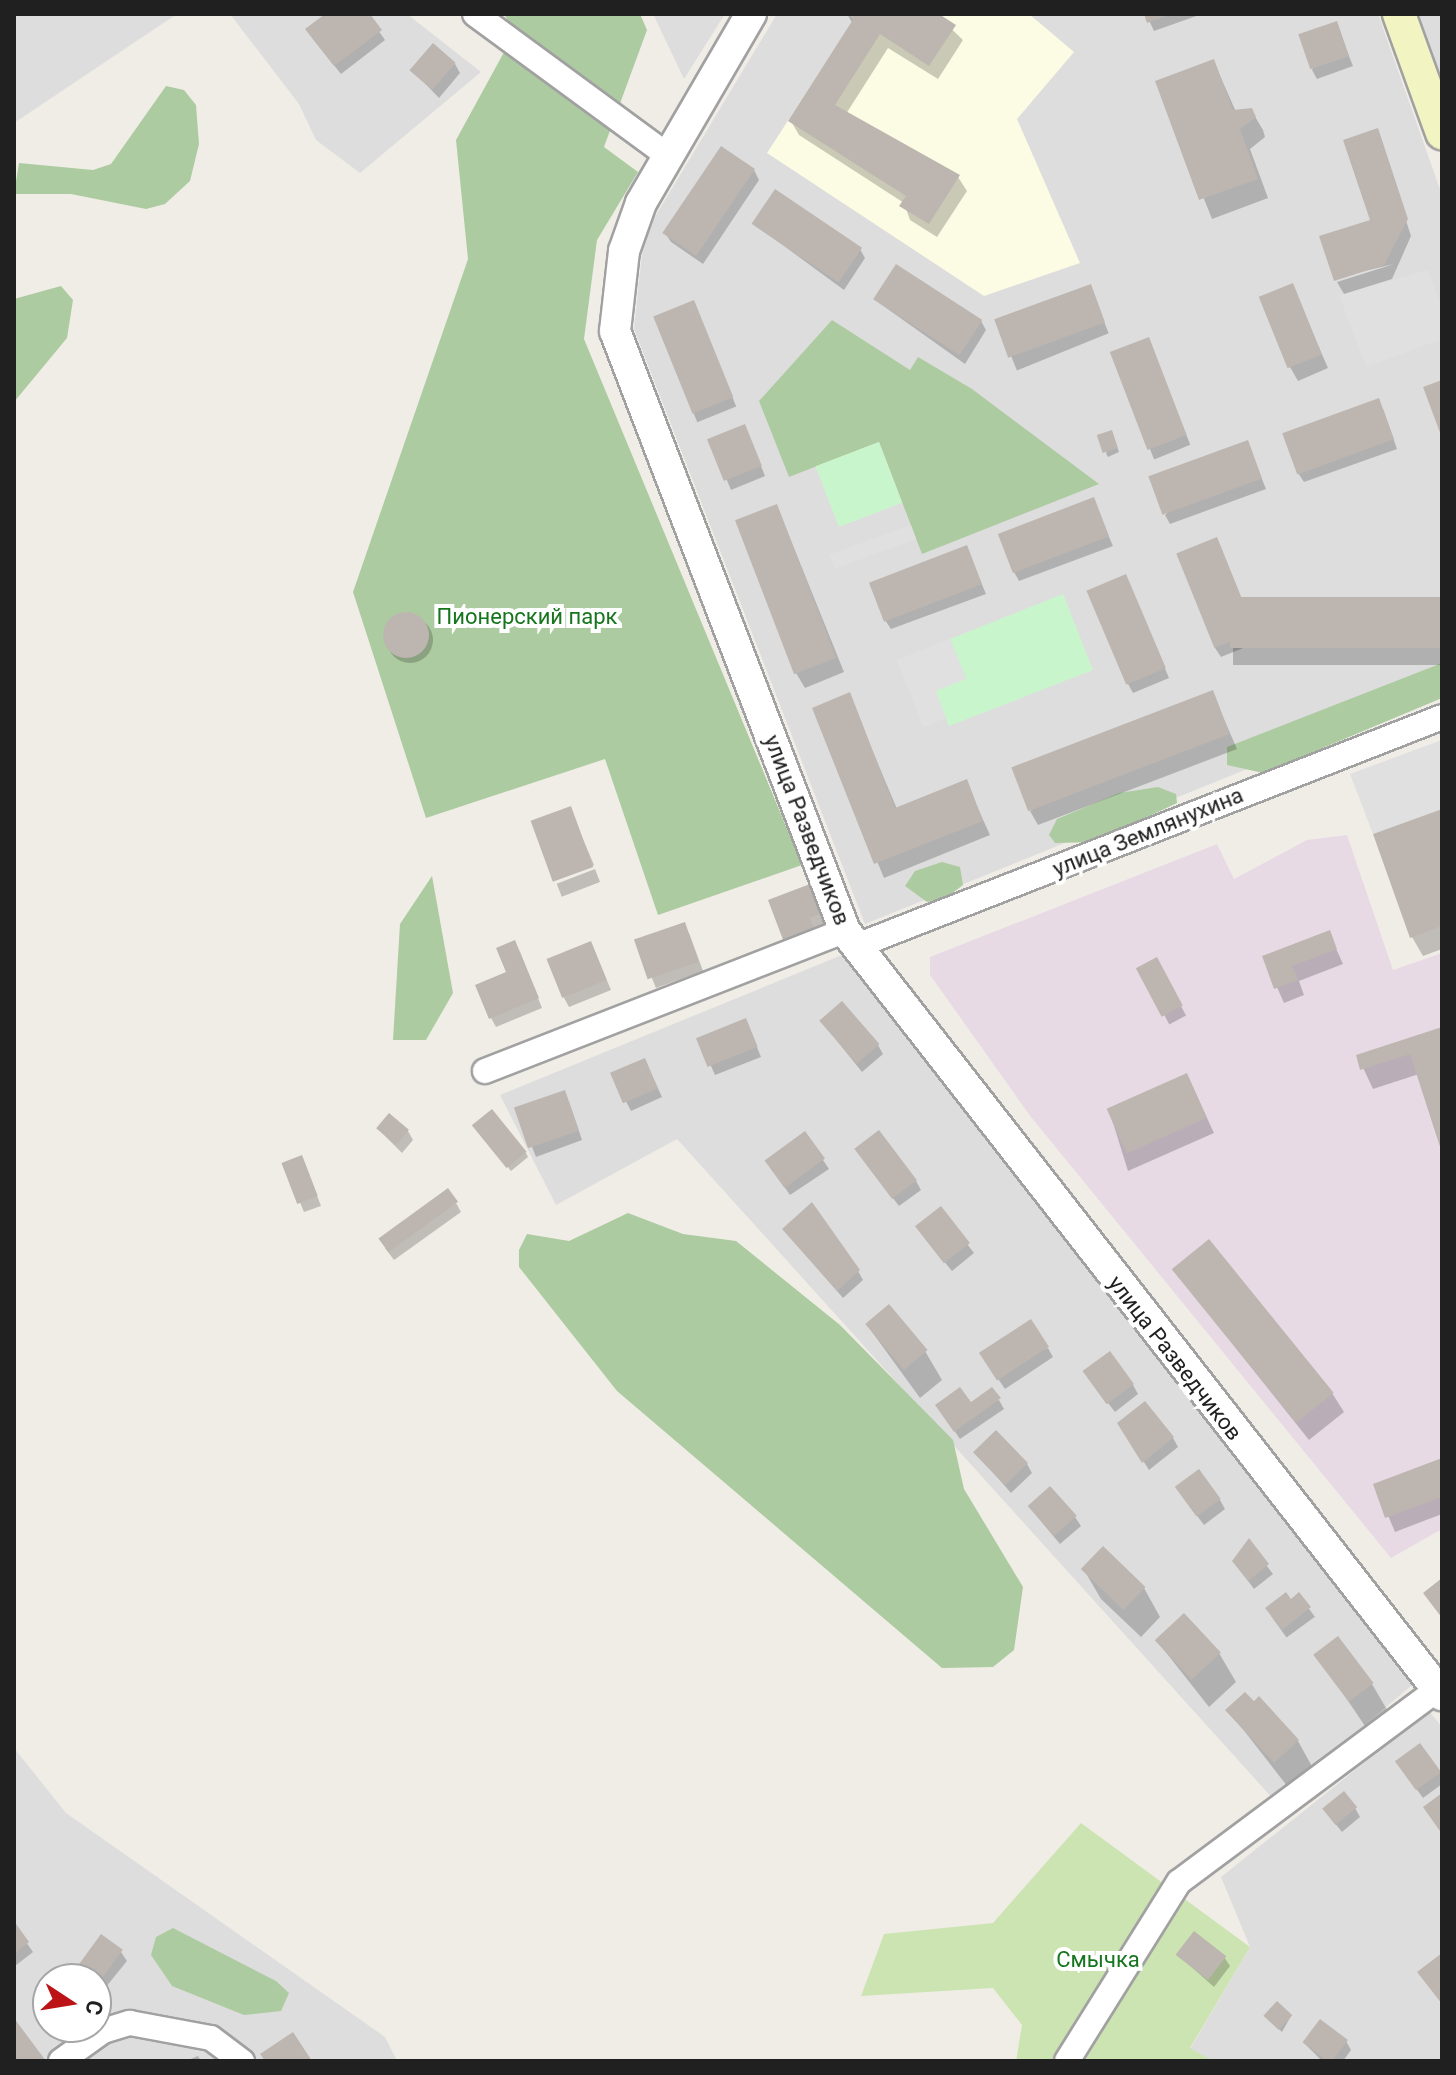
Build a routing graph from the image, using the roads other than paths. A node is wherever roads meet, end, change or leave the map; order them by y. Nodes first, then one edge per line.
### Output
1 (475, 14) edge
2 (751, 14) edge
3 (1399, 14) edge
4 (1442, 133) edge
5 (664, 153) junction
6 (1442, 717) edge
7 (850, 939) junction
8 (485, 1071) dead end
9 (1440, 1693) edge
10 (61, 2061) edge
11 (242, 2061) edge
12 (1067, 2061) edge

1 - 5 street
2 - 5 street, улица Разведчиков
3 - 4 main road
5 - 7 street, улица Разведчиков
6 - 7 street, улица Землянухина
7 - 8 street, улица Землянухина
7 - 9 street, улица Разведчиков
9 - 12 street
10 - 11 street

